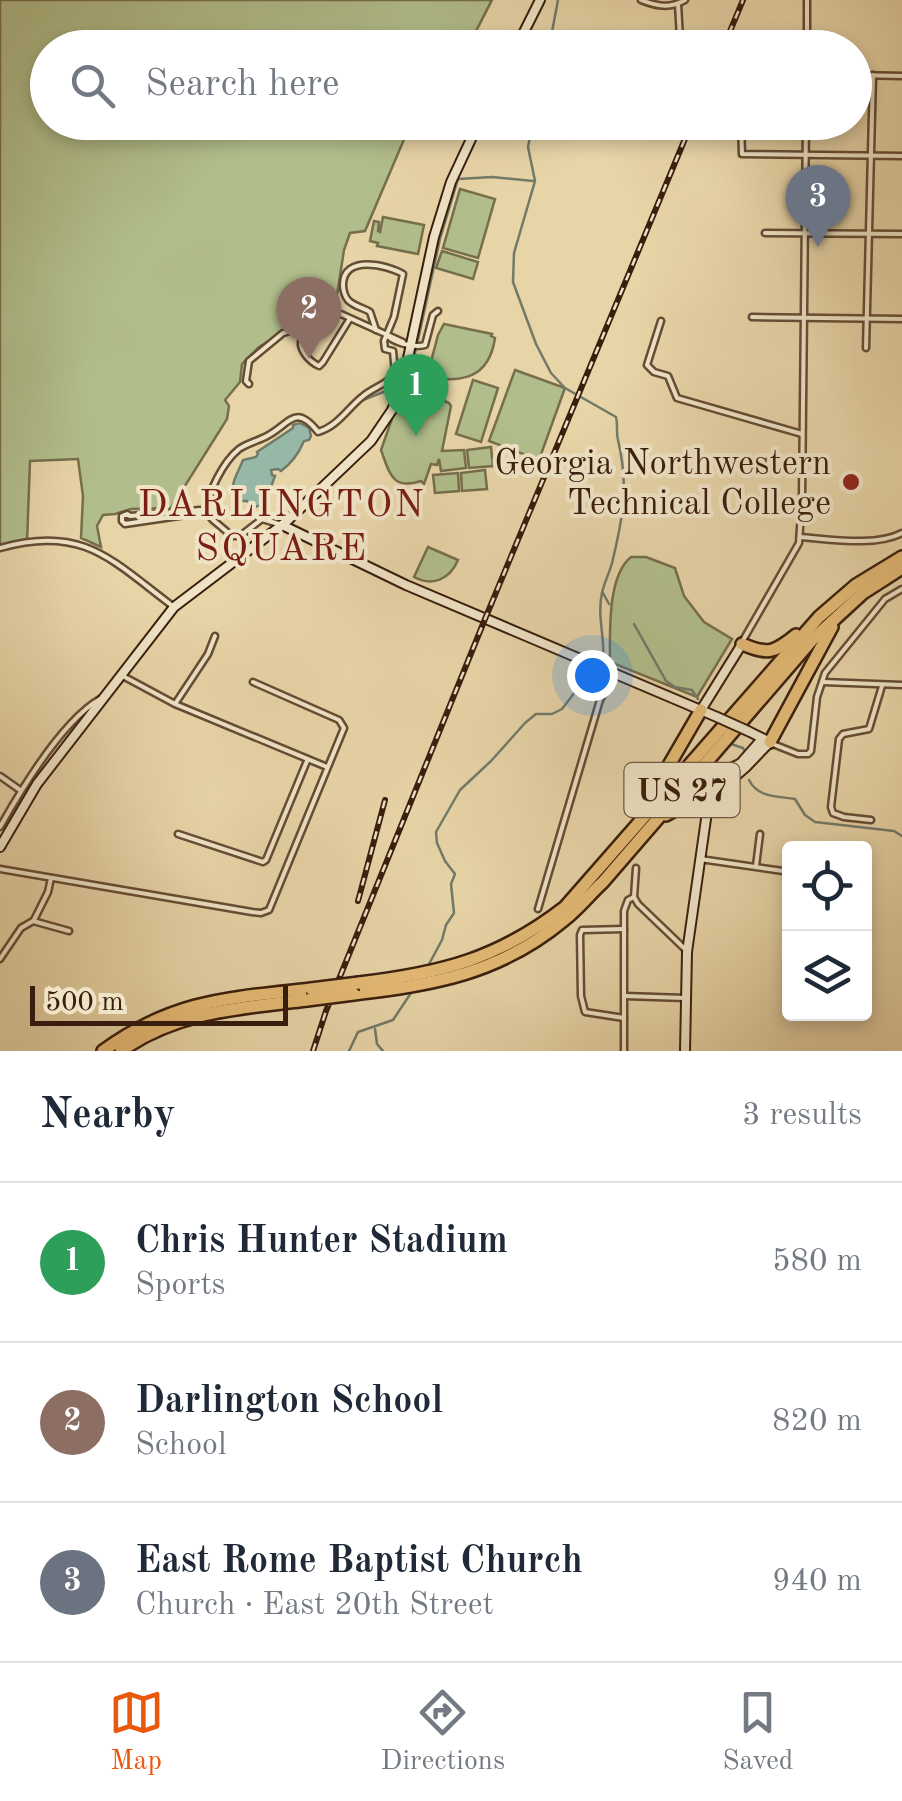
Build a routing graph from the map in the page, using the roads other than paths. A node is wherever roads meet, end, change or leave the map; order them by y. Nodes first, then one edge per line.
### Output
1 (540, 0) edge
2 (640, 0) edge
3 (685, 0) edge
4 (807, 0) edge
5 (678, 4) junction
6 (525, 30) edge
7 (680, 30) edge
8 (806, 30) edge
9 (873, 75) joint
10 (902, 76) edge
11 (872, 115) edge
12 (471, 140) edge
13 (742, 140) edge
14 (806, 140) edge
15 (871, 140) edge
16 (806, 155) junction
17 (871, 155) junction
18 (902, 156) edge
19 (764, 233) dead end
20 (804, 233) junction
21 (868, 234) junction
22 (902, 234) edge
23 (327, 310) junction
24 (438, 310) dead end
25 (752, 317) dead end
26 (803, 317) junction
27 (351, 318) junction
28 (866, 318) junction
29 (902, 319) edge
30 (660, 321) dead end
31 (376, 330) junction
32 (388, 334) junction
33 (407, 343) junction
34 (866, 348) dead end
35 (250, 384) dead end
36 (802, 434) junction
37 (206, 512) junction
38 (282, 525) junction
39 (902, 532) edge
40 (800, 537) junction
41 (0, 548) edge
42 (902, 557) edge
43 (902, 568) edge
44 (902, 589) edge
45 (174, 607) junction
46 (844, 609) junction
47 (819, 617) junction
48 (216, 636) dead end
49 (742, 644) junction
50 (613, 673) junction
51 (122, 675) junction
52 (253, 682) dead end
53 (823, 682) junction
54 (902, 685) edge
55 (882, 686) junction
56 (104, 696) junction
57 (174, 704) junction
58 (701, 710) junction
59 (766, 741) junction
60 (308, 758) junction
61 (328, 767) junction
62 (0, 776) edge
63 (20, 790) junction
64 (714, 791) junction
65 (693, 800) junction
66 (706, 812) junction
67 (872, 820) dead end
68 (3, 826) edge
69 (651, 827) junction
70 (178, 834) dead end
71 (760, 834) dead end
72 (628, 835) junction
73 (0, 847) edge
74 (700, 859) junction
75 (756, 866) junction
76 (636, 868) dead end
77 (0, 869) edge
78 (782, 871) edge
79 (51, 878) junction
80 (634, 897) junction
81 (538, 909) dead end
82 (33, 921) junction
83 (624, 929) junction
84 (69, 931) dead end
85 (688, 952) junction
86 (0, 959) edge
87 (356, 988) junction
88 (309, 994) junction
89 (625, 996) junction
90 (686, 998) junction
91 (624, 1018) junction
92 (104, 1051) edge
93 (121, 1051) edge
94 (624, 1051) edge
95 (685, 1051) edge

1 - 6 street
2 - 5 street
3 - 5 street
4 - 8 street
5 - 7 street
9 - 10 street
9 - 11 street
12 - 33 street
13 - 16 street
14 - 16 street
15 - 17 street
16 - 17 street
16 - 20 street
17 - 18 street
17 - 21 street
19 - 20 street
20 - 21 street
20 - 26 street
21 - 22 street
21 - 28 street
23 - 27 street
23 - 27 street
23 - 35 street
24 - 33 street
25 - 26 street
26 - 28 street
26 - 36 street
27 - 31 street
28 - 29 street
28 - 34 street
30 - 36 street
31 - 32 street
31 - 32 street
32 - 33 street
32 - 37 street
33 - 38 street
36 - 40 street
37 - 37 street
37 - 38 street
38 - 45 street
38 - 50 street
39 - 40 street
40 - 49 street
41 - 45 street
42 - 47 highway, US 27
43 - 46 highway, US 27
44 - 53 street
45 - 51 street
46 - 59 highway
46 - 69 highway, US 27
47 - 49 highway
47 - 72 highway, US 27
48 - 57 street
49 - 58 street
50 - 58 street
50 - 81 street
51 - 56 street
51 - 57 street
52 - 61 street
53 - 55 street
53 - 59 street
54 - 55 street
55 - 67 street
56 - 63 street
56 - 68 street
57 - 60 street
58 - 59 street, bridge
58 - 72 highway
59 - 64 street
59 - 64 street
60 - 61 street
60 - 70 street
61 - 79 street
62 - 63 street
63 - 68 street
64 - 65 highway
64 - 66 street
65 - 66 highway
65 - 69 highway
66 - 74 street
68 - 73 street
69 - 87 highway, US 27
71 - 75 street
72 - 87 highway, US 27
74 - 75 street
74 - 85 street
75 - 78 street
76 - 80 street
77 - 79 street
79 - 82 street
80 - 83 street
80 - 85 street
82 - 84 street
82 - 86 street
83 - 89 street
83 - 91 street
85 - 90 street
87 - 88 highway, US 27, bridge
88 - 92 highway, US 27
88 - 93 highway, US 27
89 - 90 street
89 - 91 street
90 - 95 street
91 - 94 street

